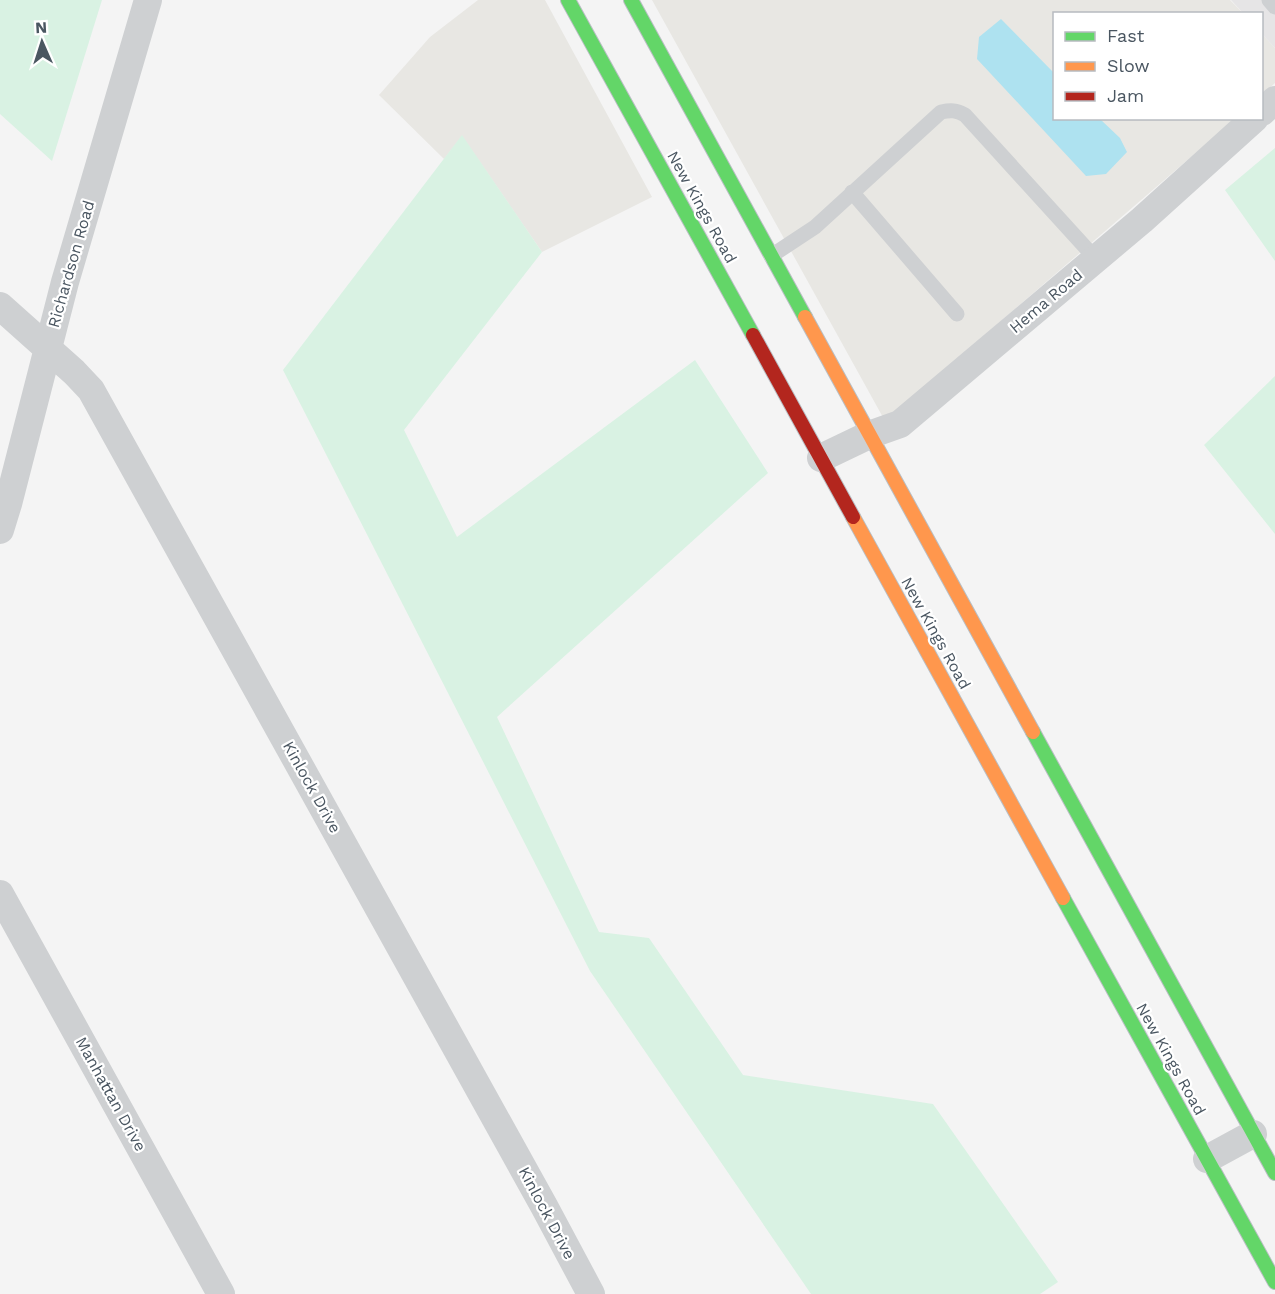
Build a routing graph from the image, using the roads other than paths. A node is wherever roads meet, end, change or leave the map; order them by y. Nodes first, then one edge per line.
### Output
1 (148, 0) edge
2 (568, 0) edge
3 (631, 0) edge
4 (1269, 0) edge
5 (1275, 7) edge
6 (1275, 100) edge
7 (1263, 111) edge
8 (1253, 120) edge
9 (852, 192) junction
10 (771, 256) junction
11 (1096, 259) junction
12 (0, 306) edge
13 (957, 314) dead end
14 (48, 349) junction
15 (869, 435) junction
16 (821, 458) junction
17 (0, 530) edge
18 (0, 894) edge
19 (1253, 1134) junction
20 (1207, 1159) junction
21 (1275, 1173) edge
22 (1275, 1282) edge
23 (221, 1294) edge
24 (591, 1294) edge

1 - 14 street, Richardson Road
2 - 16 highway, New Kings Road
3 - 10 highway
4 - 5 lane
6 - 7 street
8 - 11 street, Hema Road
9 - 10 lane
9 - 11 lane
9 - 13 lane
10 - 15 highway
11 - 15 street, Hema Road
12 - 14 street, Kinlock Drive
14 - 17 street, Richardson Road
14 - 24 street, Kinlock Drive
15 - 16 street, Hema Road
15 - 19 highway
16 - 20 highway, New Kings Road
18 - 23 street, Manhattan Drive
19 - 20 street
19 - 21 highway
20 - 22 highway, New Kings Road

